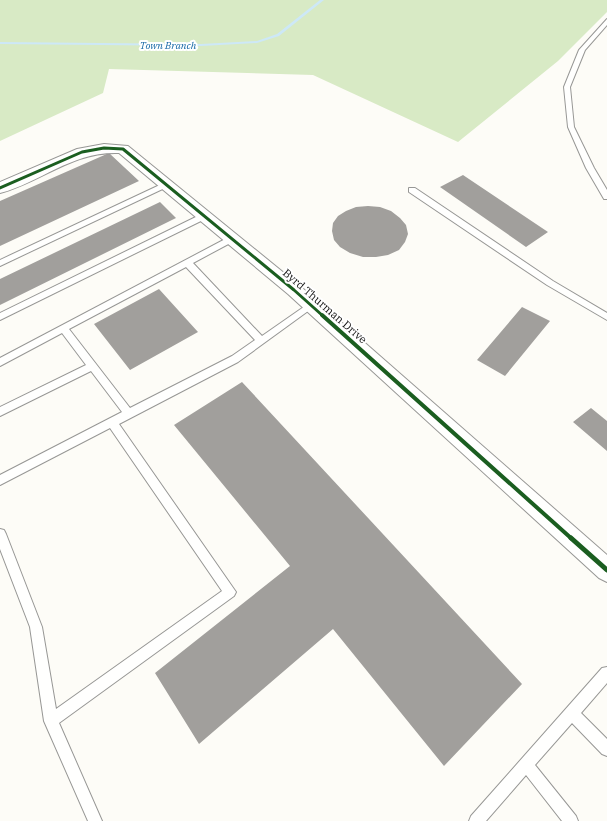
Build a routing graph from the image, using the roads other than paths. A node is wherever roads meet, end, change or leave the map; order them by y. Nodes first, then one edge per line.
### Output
1 (607, 21) edge
2 (167, 185) junction
3 (0, 188) edge
4 (412, 190) dead end
5 (607, 197) edge
6 (204, 216) junction
7 (232, 239) junction
8 (187, 262) junction
9 (0, 263) edge
10 (311, 306) junction
11 (0, 317) edge
12 (607, 317) edge
13 (64, 328) junction
14 (261, 341) junction
15 (0, 362) edge
16 (93, 366) junction
17 (0, 412) edge
18 (128, 414) junction
19 (112, 422) junction
20 (0, 480) edge
21 (0, 534) edge
22 (607, 570) edge
23 (607, 672) edge
24 (572, 713) junction
25 (51, 721) junction
26 (607, 749) edge
27 (526, 765) junction
28 (95, 821) edge
29 (476, 821) edge
30 (571, 821) edge

1 - 5 lane
2 - 3 street, Byrd Thurman Drive
2 - 6 street, Byrd Thurman Drive
2 - 9 lane
4 - 12 lane
6 - 7 street, Byrd Thurman Drive
6 - 11 lane
7 - 8 lane
7 - 10 street, Byrd Thurman Drive
8 - 13 lane
8 - 14 lane
10 - 14 lane
10 - 22 street, Byrd Thurman Drive
13 - 15 lane
13 - 16 lane
14 - 18 lane
16 - 17 lane
16 - 18 lane
18 - 19 lane
19 - 20 lane
19 - 25 lane
21 - 25 lane
23 - 24 lane
24 - 26 lane
24 - 27 lane
25 - 28 lane
27 - 29 lane
27 - 30 lane

